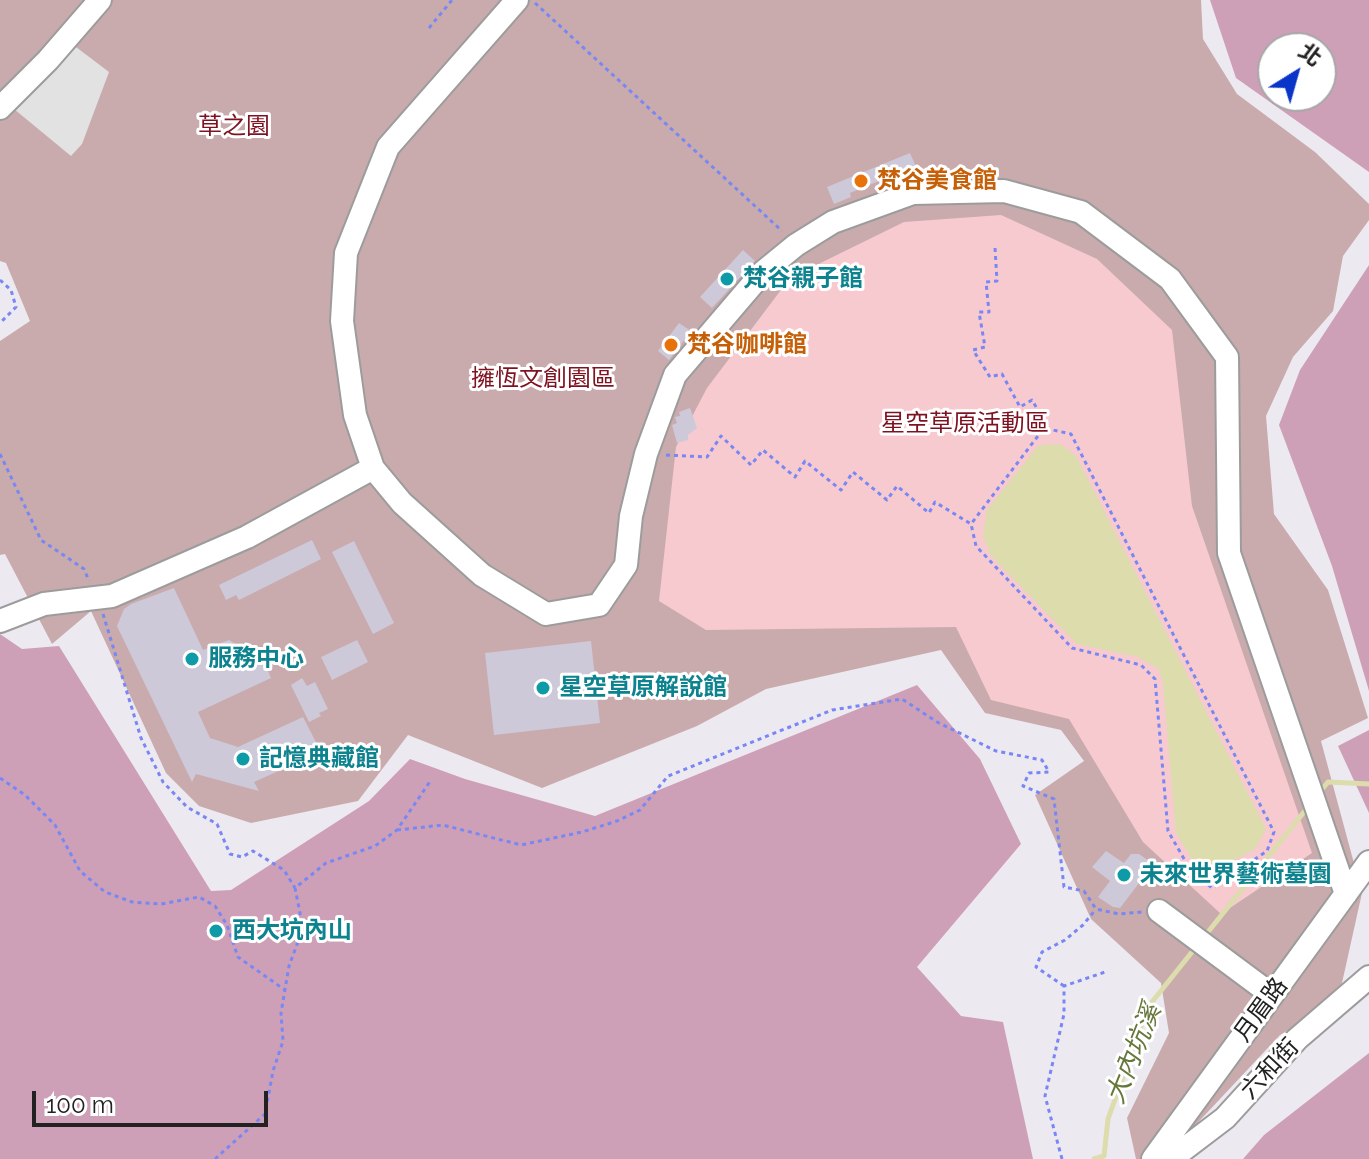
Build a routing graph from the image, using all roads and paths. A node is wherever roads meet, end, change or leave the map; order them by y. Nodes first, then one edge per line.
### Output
1 (100, 0) edge
2 (452, 0) edge
3 (517, 0) edge
4 (532, 0) edge
5 (429, 28) dead end
6 (0, 108) edge
7 (796, 245) junction
8 (995, 248) dead end
9 (0, 280) edge
10 (0, 323) edge
11 (1044, 428) junction
12 (0, 454) edge
13 (646, 454) junction
14 (373, 468) junction
15 (971, 524) junction
16 (96, 598) junction
17 (0, 621) edge
18 (0, 778) edge
19 (431, 780) dead end
20 (397, 830) junction
21 (1369, 862) edge
22 (295, 888) junction
23 (1346, 894) junction
24 (1096, 909) junction
25 (1159, 911) joint
26 (1108, 971) dead end
27 (1369, 977) edge
28 (1064, 986) junction
29 (285, 990) junction
30 (1272, 995) junction
31 (215, 1159) edge
32 (1062, 1159) edge
33 (1153, 1159) edge
34 (1171, 1159) edge

1 - 6 street
2 - 5 path
3 - 14 street
4 - 7 path
7 - 13 street
7 - 23 street
8 - 11 path
9 - 10 path
11 - 15 path
11 - 15 path
12 - 16 path
13 - 14 street
13 - 15 path
14 - 16 street
16 - 17 street
16 - 22 path
18 - 29 path
19 - 20 path
20 - 22 path
20 - 24 path
21 - 23 street, 月眉路
22 - 29 path
23 - 30 street, 月眉路
24 - 25 path
24 - 28 path
25 - 30 street
26 - 28 path
27 - 34 street, 六和街
28 - 32 path
29 - 31 path
30 - 33 street, 月眉路

